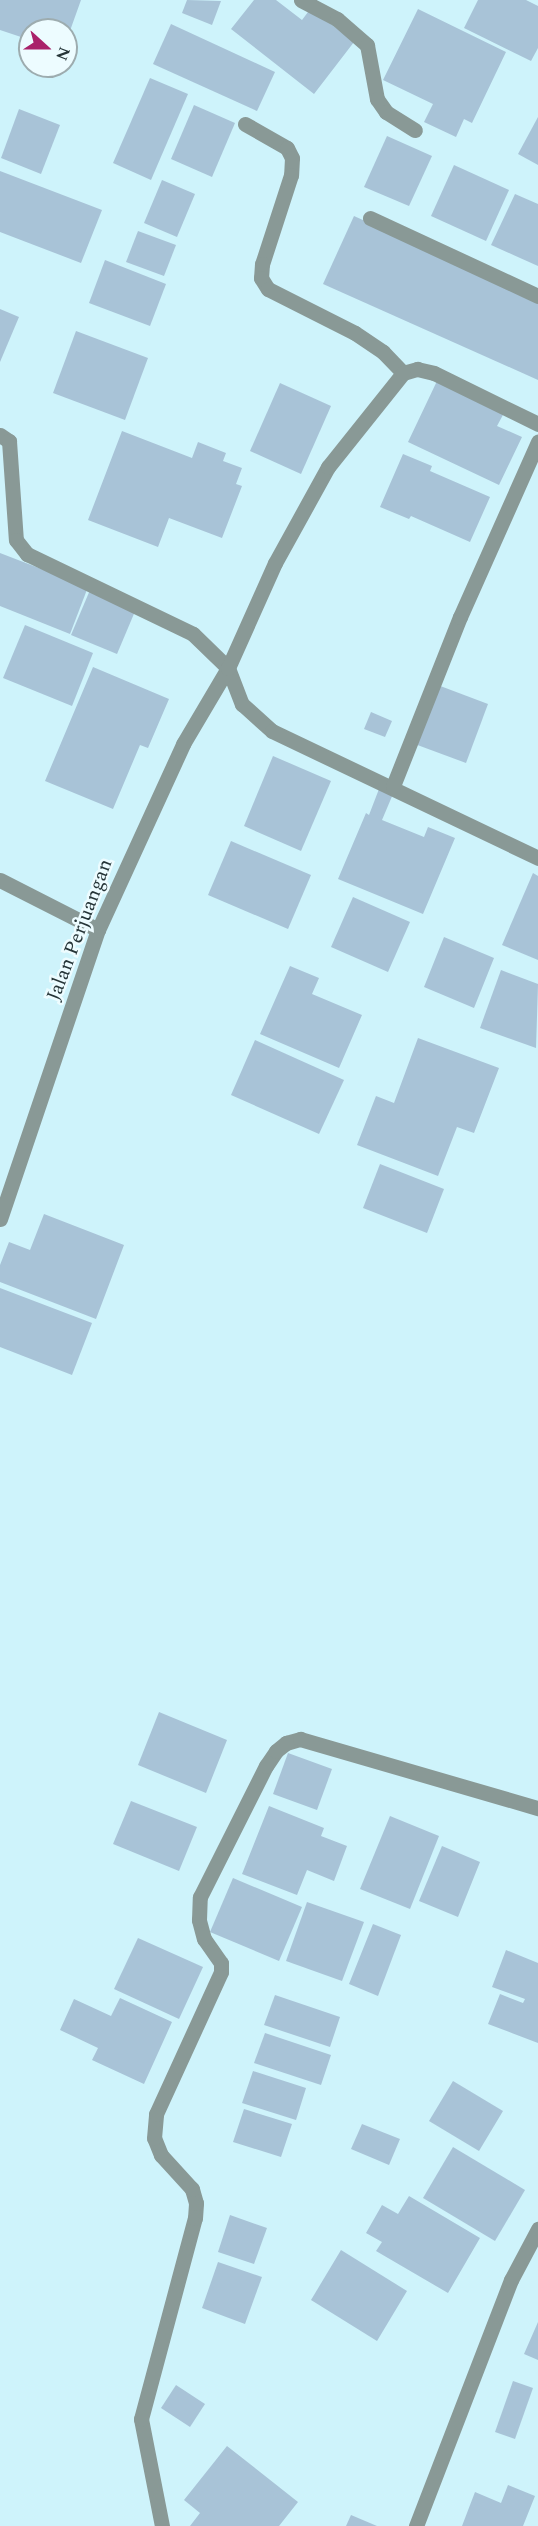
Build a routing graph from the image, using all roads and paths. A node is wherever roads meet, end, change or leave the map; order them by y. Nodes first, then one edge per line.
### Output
1 (301, 0) edge
2 (245, 124) dead end
3 (415, 130) dead end
4 (370, 218) dead end
5 (538, 296) edge
6 (403, 373) junction
7 (538, 424) edge
8 (0, 435) edge
9 (538, 442) edge
10 (228, 668) junction
11 (393, 786) junction
12 (538, 858) edge
13 (0, 880) edge
14 (98, 930) junction
15 (0, 1219) edge
16 (538, 1808) edge
17 (538, 2229) edge
18 (162, 2526) edge
19 (416, 2526) edge

1 - 3 street
2 - 6 street
4 - 5 street
6 - 7 street
6 - 10 street, Jalan Perjuangan
8 - 10 street
9 - 11 street
10 - 11 street
10 - 14 street, Jalan Perjuangan
11 - 12 street
13 - 14 street
14 - 15 street, Jalan Perjuangan
16 - 18 street
17 - 19 street

